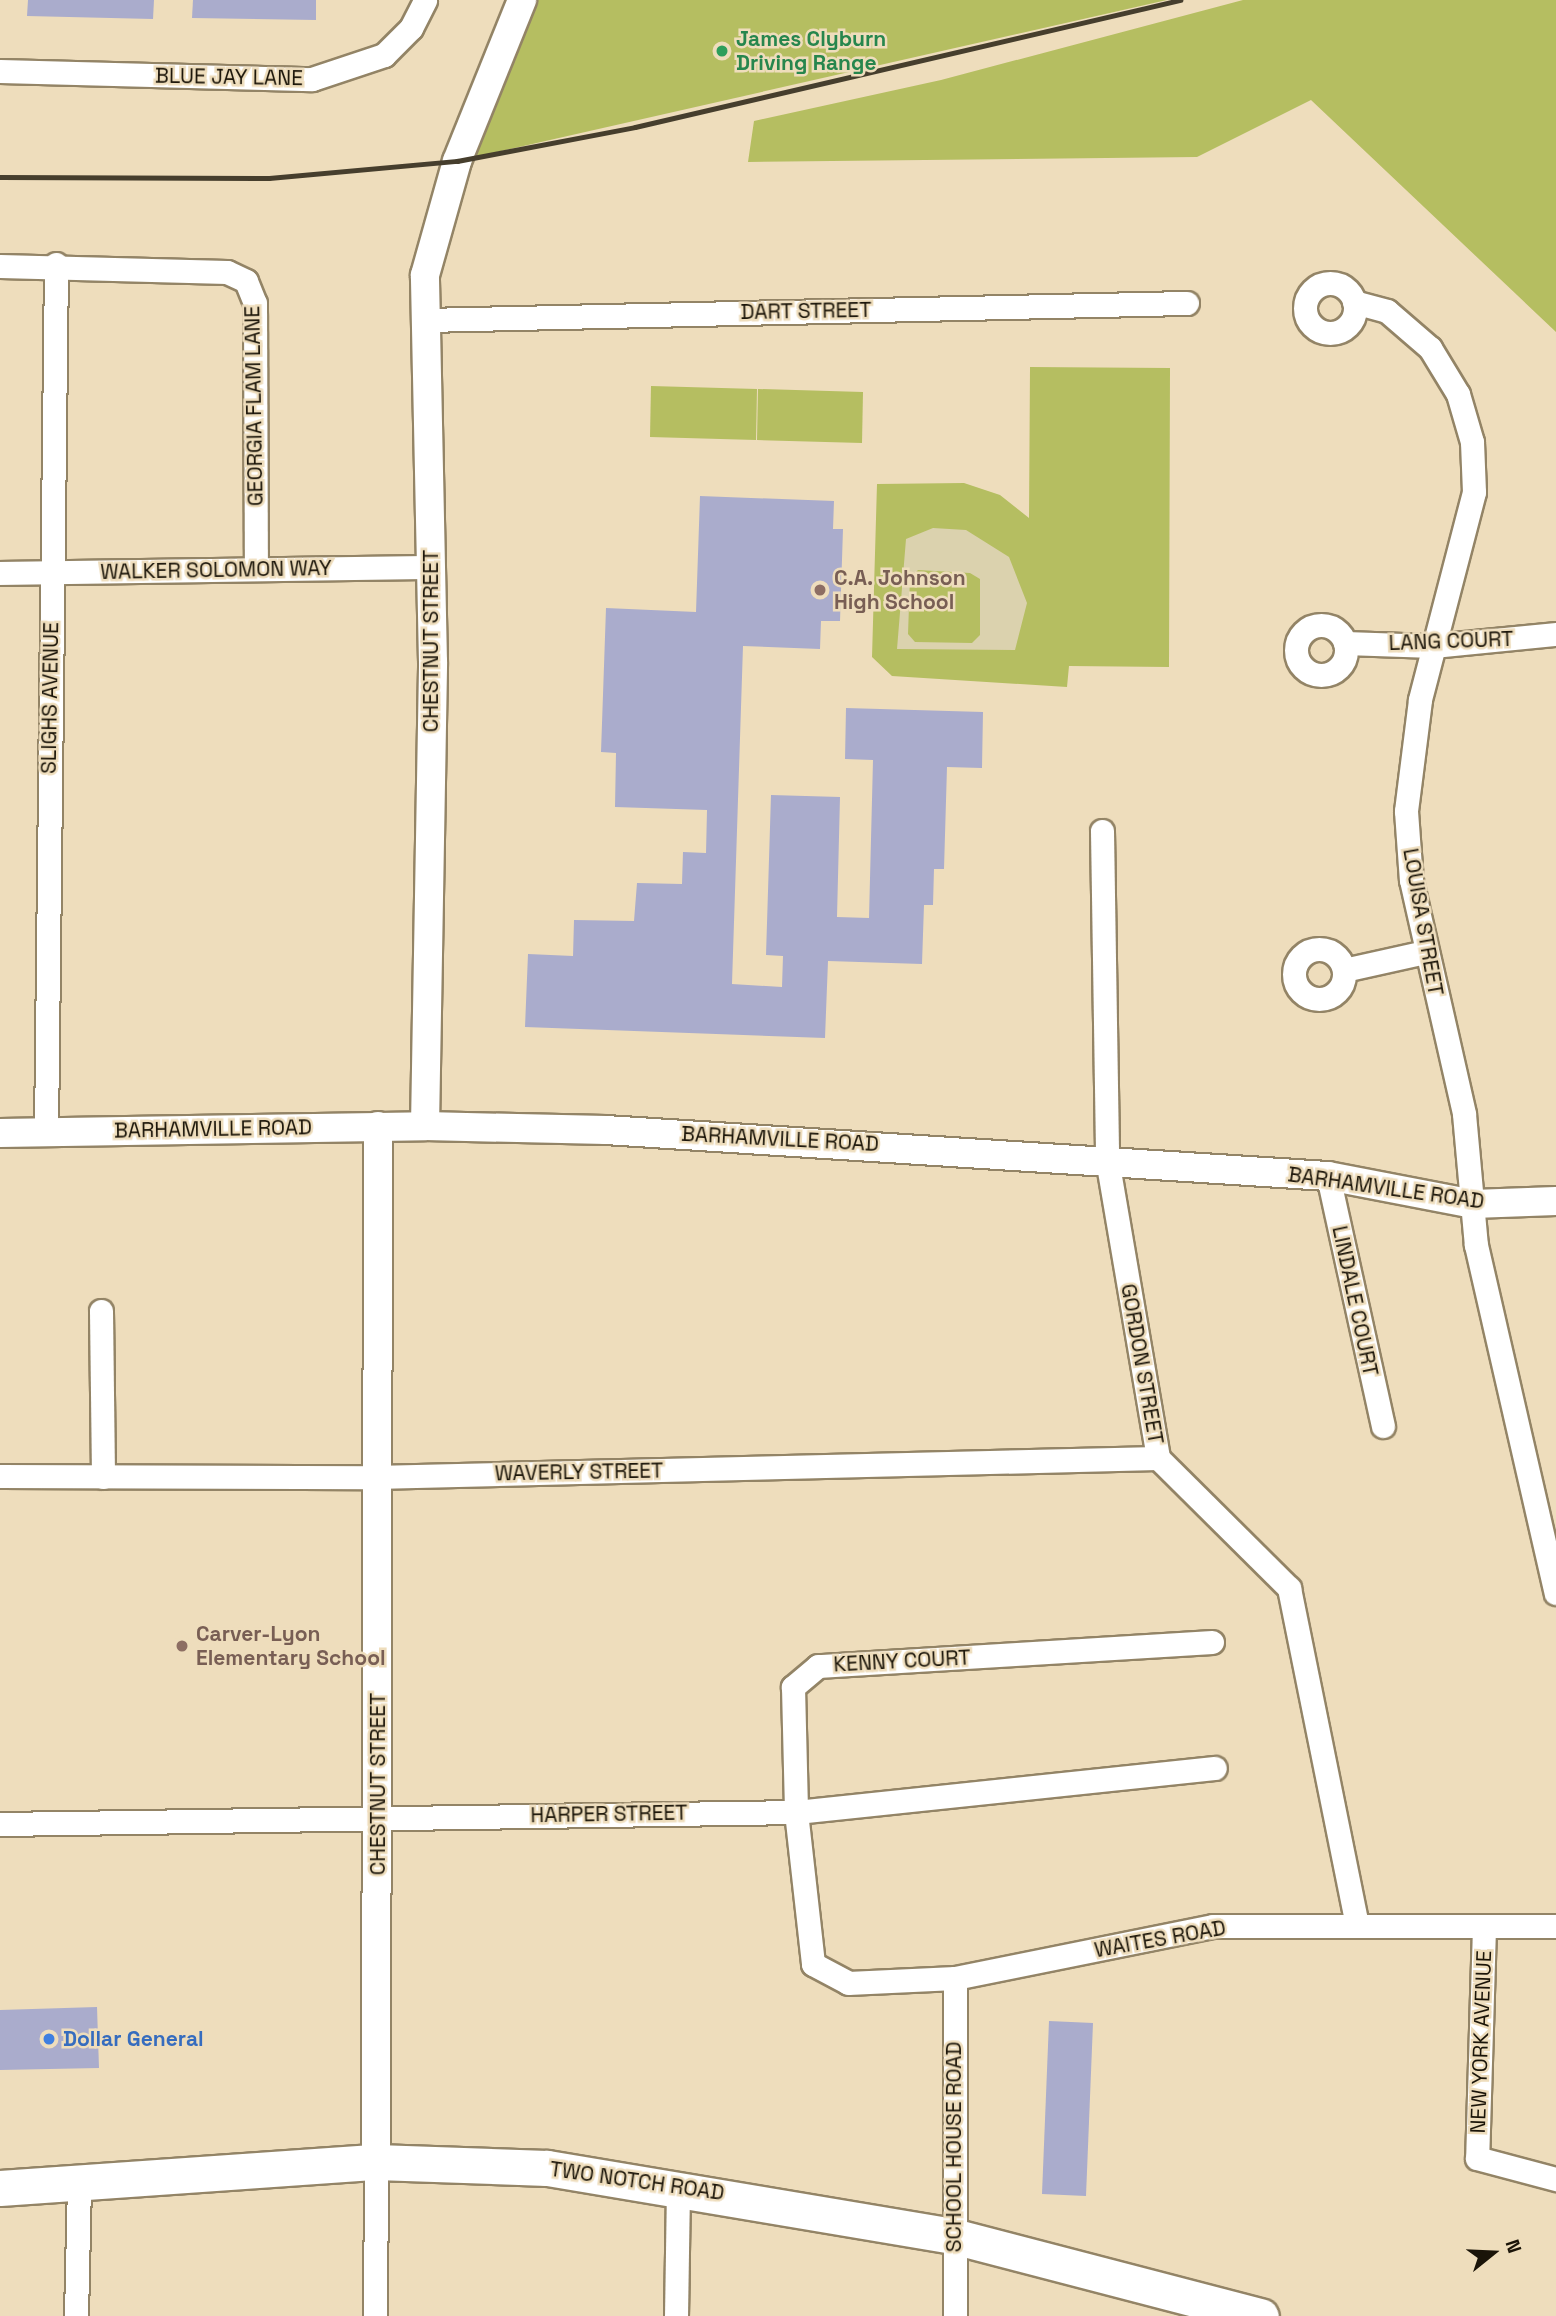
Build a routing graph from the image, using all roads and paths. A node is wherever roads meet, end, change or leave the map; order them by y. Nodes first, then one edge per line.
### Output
1 (425, 0) edge
2 (522, 0) edge
3 (0, 71) edge
4 (55, 264) junction
5 (0, 265) edge
6 (1354, 302) dead end
7 (1187, 303) dead end
8 (425, 320) junction
9 (432, 567) junction
10 (256, 569) junction
11 (51, 572) junction
12 (0, 573) edge
13 (1556, 635) edge
14 (1345, 643) dead end
15 (1433, 646) junction
16 (1102, 831) dead end
17 (1425, 952) junction
18 (1344, 970) dead end
19 (378, 1126) junction
20 (425, 1126) junction
21 (46, 1132) junction
22 (0, 1133) edge
23 (1107, 1159) junction
24 (1328, 1176) junction
25 (1556, 1201) edge
26 (1473, 1204) junction
27 (101, 1311) dead end
28 (1382, 1426) dead end
29 (1158, 1458) junction
30 (0, 1476) edge
31 (103, 1476) junction
32 (374, 1477) junction
33 (1556, 1593) edge
34 (1212, 1642) dead end
35 (1215, 1768) dead end
36 (796, 1812) junction
37 (379, 1816) junction
38 (0, 1824) edge
39 (1356, 1921) junction
40 (1556, 1926) edge
41 (1484, 1927) junction
42 (813, 1964) joint
43 (955, 1978) junction
44 (376, 2162) junction
45 (1556, 2179) edge
46 (79, 2182) junction
47 (678, 2187) junction
48 (0, 2188) edge
49 (953, 2236) junction
50 (76, 2316) edge
51 (375, 2316) edge
52 (677, 2316) edge
53 (955, 2316) edge
54 (1261, 2316) edge

1 - 3 street, BLUE JAY LANE
2 - 8 street, CHESTNUT STREET
4 - 5 street, GEORGIA FLAM LANE
4 - 10 street, GEORGIA FLAM LANE
4 - 11 street, SLIGHS AVENUE
6 - 15 street, LOUISA STREET
7 - 8 street, DART STREET
8 - 9 street, CHESTNUT STREET
9 - 10 street, WALKER SOLOMON WAY
9 - 20 street, CHESTNUT STREET
10 - 11 street, WALKER SOLOMON WAY
11 - 12 street, WALKER SOLOMON WAY
11 - 21 street, SLIGHS AVENUE
13 - 15 street, LANG COURT
14 - 15 street, LANG COURT
15 - 17 street, LOUISA STREET
16 - 23 street, GORDON STREET
17 - 18 street
17 - 26 street, LOUISA STREET
19 - 20 street, BARHAMVILLE ROAD
19 - 21 street, BARHAMVILLE ROAD
19 - 32 street, CHESTNUT STREET
20 - 23 street, BARHAMVILLE ROAD
21 - 22 street, BARHAMVILLE ROAD
23 - 24 street, BARHAMVILLE ROAD
23 - 29 street, GORDON STREET
24 - 26 street, BARHAMVILLE ROAD
24 - 28 street, LINDALE COURT
25 - 26 street, BARHAMVILLE ROAD
26 - 33 street, LOUISA STREET
27 - 31 street
29 - 32 street, WAVERLY STREET
29 - 39 street, GORDON STREET
30 - 31 street, WAVERLY STREET
31 - 32 street, WAVERLY STREET
32 - 37 street, CHESTNUT STREET
34 - 36 street, KENNY COURT
35 - 36 street, HARPER STREET
36 - 37 street, HARPER STREET
36 - 42 street, KENNY COURT
37 - 38 street, HARPER STREET
37 - 44 street, CHESTNUT STREET
39 - 41 street, WAITES ROAD
39 - 43 street, WAITES ROAD
40 - 41 street, WAITES ROAD
41 - 45 street, NEW YORK AVENUE
42 - 43 street, WAITES ROAD
43 - 49 street, SCHOOL HOUSE ROAD
44 - 46 main road, TWO NOTCH ROAD
44 - 47 main road, TWO NOTCH ROAD
44 - 51 street, CHESTNUT STREET
46 - 48 main road, TWO NOTCH ROAD
46 - 50 street
47 - 49 main road, TWO NOTCH ROAD
47 - 52 street
49 - 53 street, SCHOOL HOUSE ROAD
49 - 54 main road, TWO NOTCH ROAD

